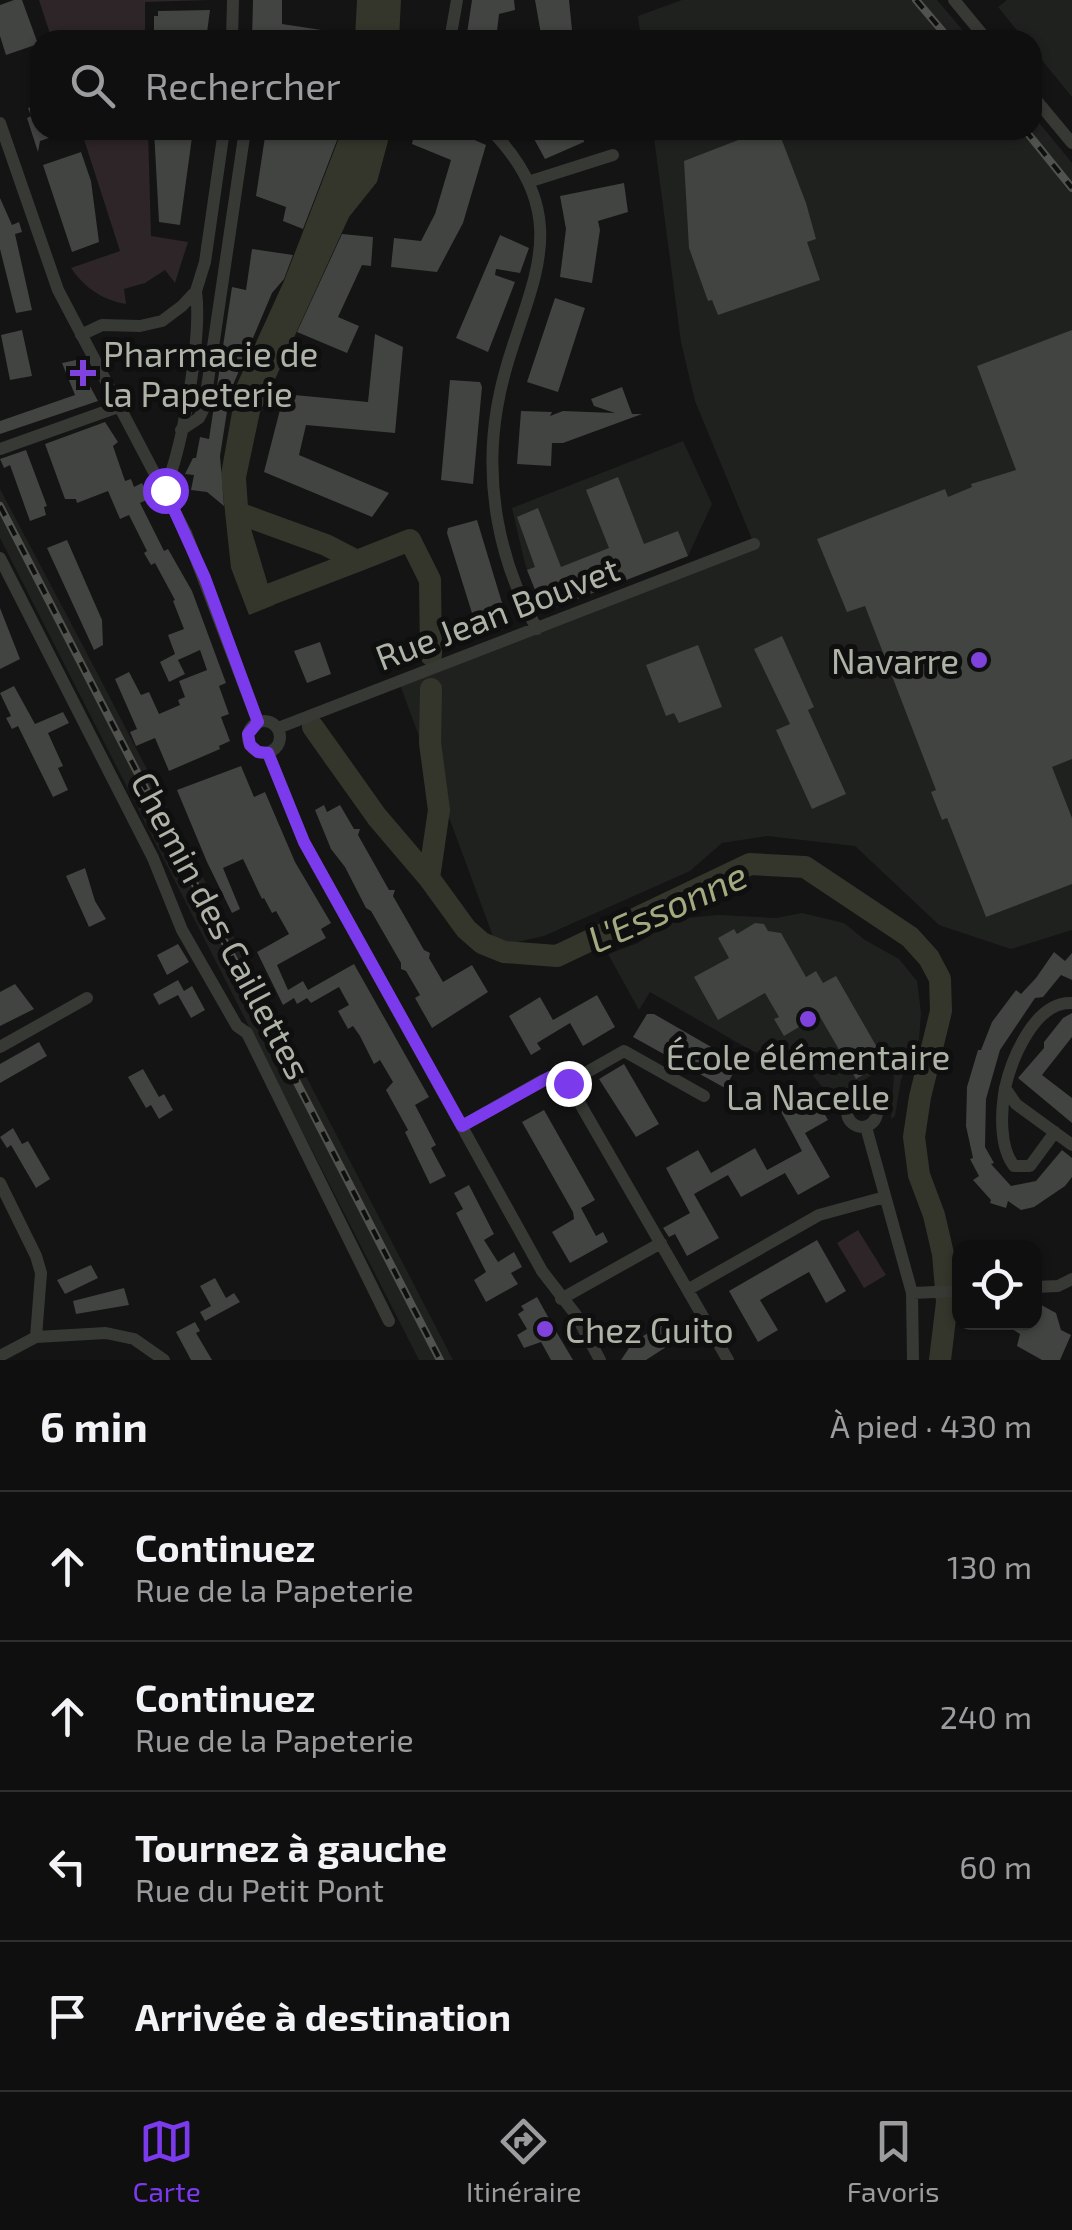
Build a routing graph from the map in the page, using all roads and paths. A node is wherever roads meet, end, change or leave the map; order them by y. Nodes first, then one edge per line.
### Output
1 (233, 0) edge
2 (458, 0) edge
3 (954, 0) edge
4 (232, 30) edge
5 (452, 30) edge
6 (979, 30) edge
7 (1042, 107) edge
8 (0, 123) edge
9 (223, 140) edge
10 (244, 140) edge
11 (499, 140) edge
12 (1072, 143) edge
13 (613, 155) dead end
14 (528, 182) junction
15 (196, 291) junction
16 (81, 335) junction
17 (118, 407) junction
18 (181, 430) junction
19 (0, 450) edge
20 (165, 490) junction
21 (754, 544) dead end
22 (0, 558) edge
23 (536, 629) junction
24 (258, 722) junction
25 (285, 726) junction
26 (268, 753) junction
27 (86, 998) dead end
28 (1072, 1002) edge
29 (0, 1047) edge
30 (568, 1083) junction
31 (1004, 1088) junction
32 (704, 1096) dead end
33 (462, 1126) junction
34 (866, 1127) dead end
35 (1054, 1132) junction
36 (1072, 1145) edge
37 (0, 1183) edge
38 (885, 1197) junction
39 (661, 1243) junction
40 (1072, 1279) edge
41 (1042, 1287) edge
42 (689, 1289) junction
43 (952, 1291) edge
44 (912, 1293) junction
45 (562, 1298) junction
46 (389, 1321) dead end
47 (36, 1337) junction
48 (0, 1356) edge
49 (164, 1360) edge
50 (592, 1360) edge
51 (600, 1360) edge
52 (728, 1360) edge
53 (914, 1360) edge

1 - 4 street
2 - 5 street
3 - 6 street
7 - 12 street
8 - 16 street
9 - 15 street
10 - 18 street
11 - 14 street
13 - 14 street
14 - 23 street
15 - 16 street
15 - 18 street
16 - 17 street
17 - 19 street
17 - 20 street
18 - 20 street
20 - 24 street
21 - 23 street, Rue Jean Bouvet
22 - 46 street, Chemin des Caillettes
23 - 25 street, Rue Jean Bouvet
24 - 25 street
24 - 26 street
25 - 26 street
26 - 33 street
27 - 29 street
28 - 31 street
30 - 32 street
30 - 33 street
30 - 39 street
31 - 35 street
31 - 35 street
33 - 45 street
34 - 38 street
35 - 36 street
37 - 47 street
38 - 42 street
38 - 44 street
39 - 42 street
39 - 45 street
40 - 41 street
42 - 52 street
43 - 44 street
44 - 53 street
45 - 50 street
45 - 51 street
47 - 48 street
47 - 49 street

